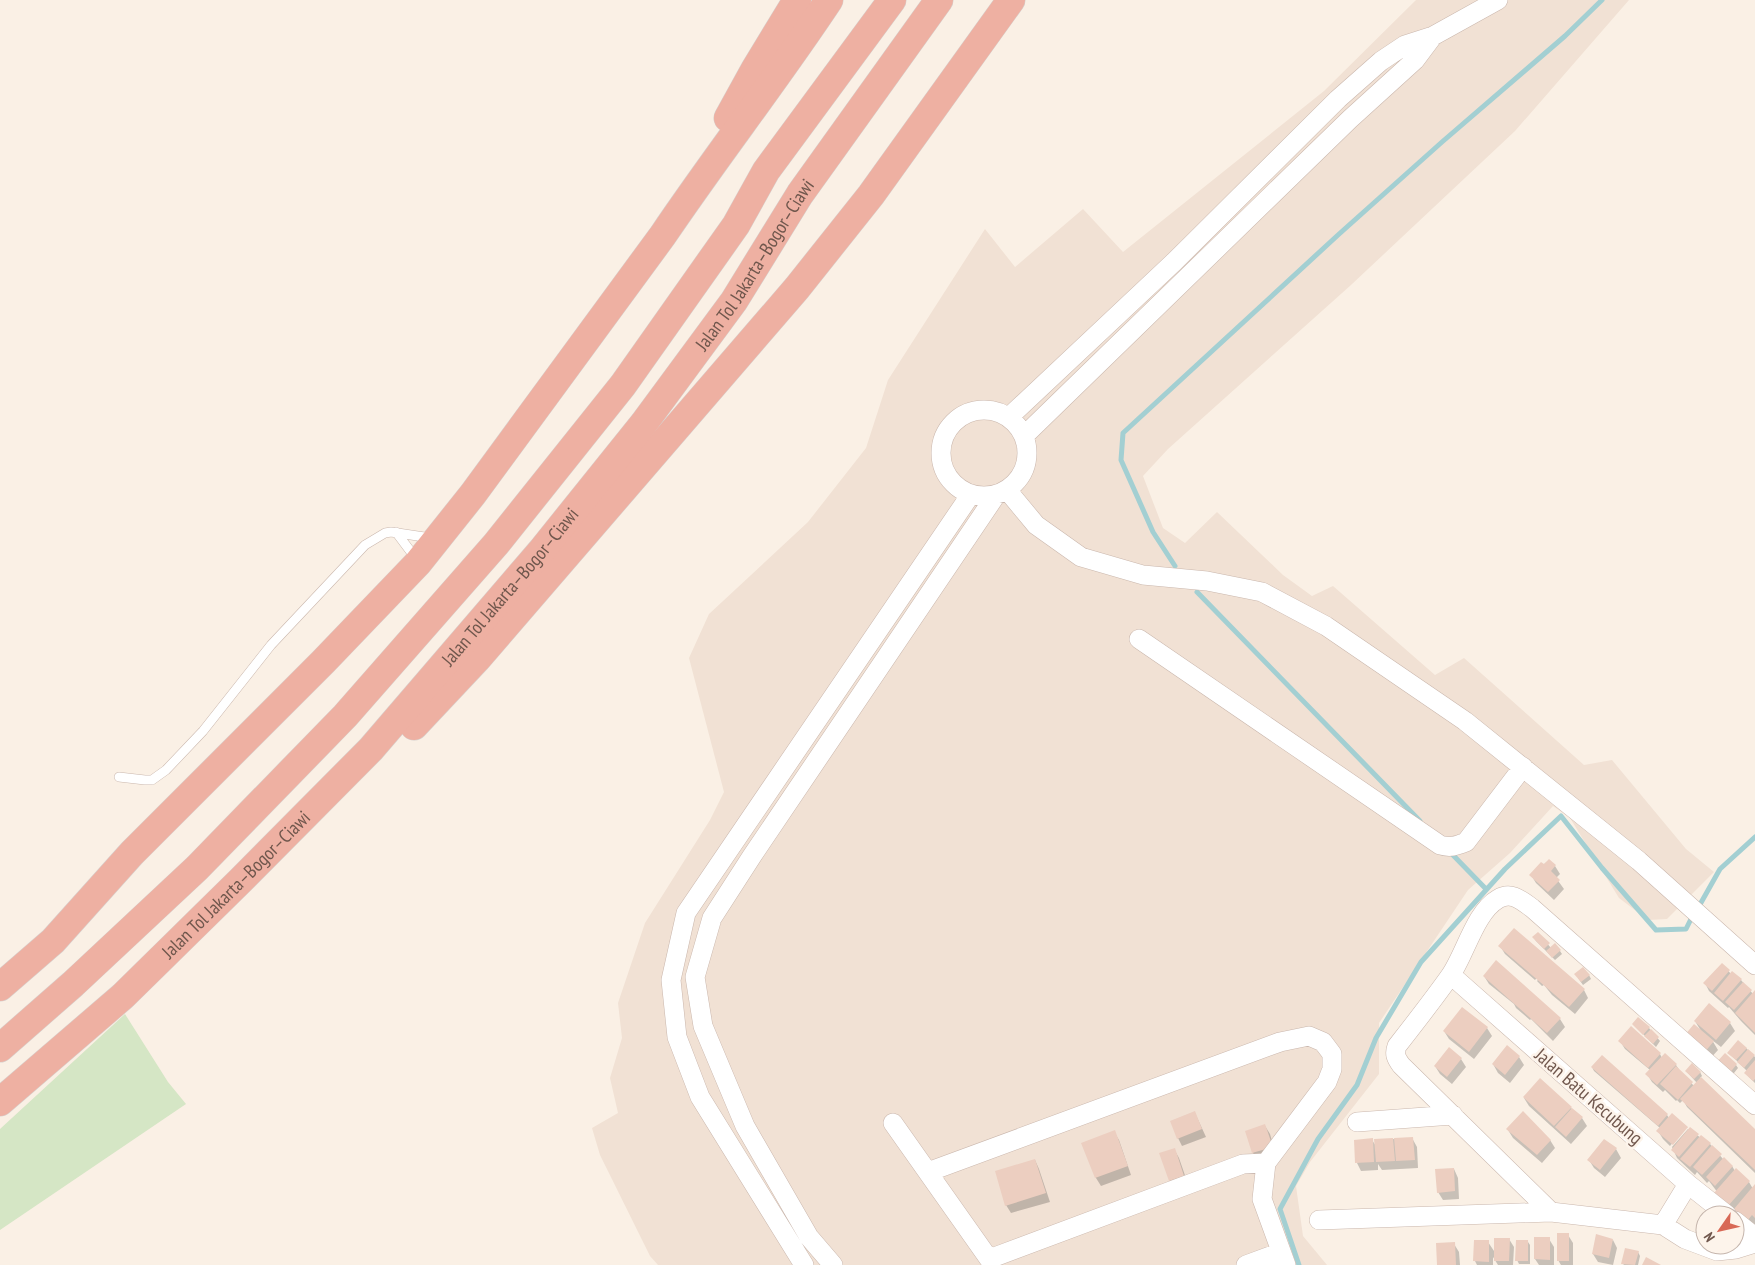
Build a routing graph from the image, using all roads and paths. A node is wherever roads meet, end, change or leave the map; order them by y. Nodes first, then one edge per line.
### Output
1 (797, 0) edge
2 (829, 0) edge
3 (892, 0) edge
4 (939, 0) edge
5 (1011, 0) edge
6 (1498, 0) edge
7 (1432, 36) junction
8 (690, 195) junction
9 (1009, 417) junction
10 (1024, 436) junction
11 (1001, 493) junction
12 (971, 494) junction
13 (396, 532) junction
14 (436, 539) junction
15 (418, 563) junction
16 (1139, 639) dead end
17 (1523, 767) junction
18 (119, 777) dead end
19 (733, 844) junction
20 (752, 856) junction
21 (1755, 965) edge
22 (1452, 975) junction
23 (0, 987) edge
24 (123, 996) junction
25 (0, 1048) edge
26 (0, 1102) edge
27 (1755, 1105) edge
28 (1453, 1115) junction
29 (1357, 1122) dead end
30 (893, 1123) dead end
31 (1266, 1163) junction
32 (928, 1172) junction
33 (1688, 1184) junction
34 (1715, 1205) edge
35 (1551, 1212) junction
36 (1319, 1220) dead end
37 (1663, 1225) junction
38 (1745, 1229) edge
39 (1755, 1237) edge
40 (1755, 1243) edge
41 (1283, 1258) edge
42 (985, 1263) edge
43 (804, 1265) edge
44 (833, 1265) edge
45 (1246, 1265) edge

1 - 8 highway
2 - 8 highway
3 - 25 highway, Jalan Tol Jakarta–Bogor–Ciawi
4 - 24 highway, Jalan Tol Jakarta–Bogor–Ciawi
5 - 24 highway
6 - 7 street
7 - 9 street
7 - 10 street
8 - 14 highway
9 - 10 street
9 - 12 street
10 - 11 street
11 - 12 street
11 - 17 street
11 - 20 street
12 - 19 street
13 - 14 lane
13 - 15 lane
13 - 18 lane
14 - 15 highway
15 - 23 highway
16 - 17 street
17 - 21 street
19 - 20 street
19 - 43 street
20 - 44 street
22 - 27 street
22 - 28 street
22 - 33 street, Jalan Batu Kecubung
24 - 26 highway, Jalan Tol Jakarta–Bogor–Ciawi
28 - 29 street
28 - 35 street
30 - 32 street
31 - 32 street
31 - 41 street
31 - 42 street
32 - 42 street
33 - 34 street, Jalan Batu Kecubung
33 - 37 street
35 - 36 street
35 - 37 street
37 - 40 street
38 - 39 street
41 - 45 street

